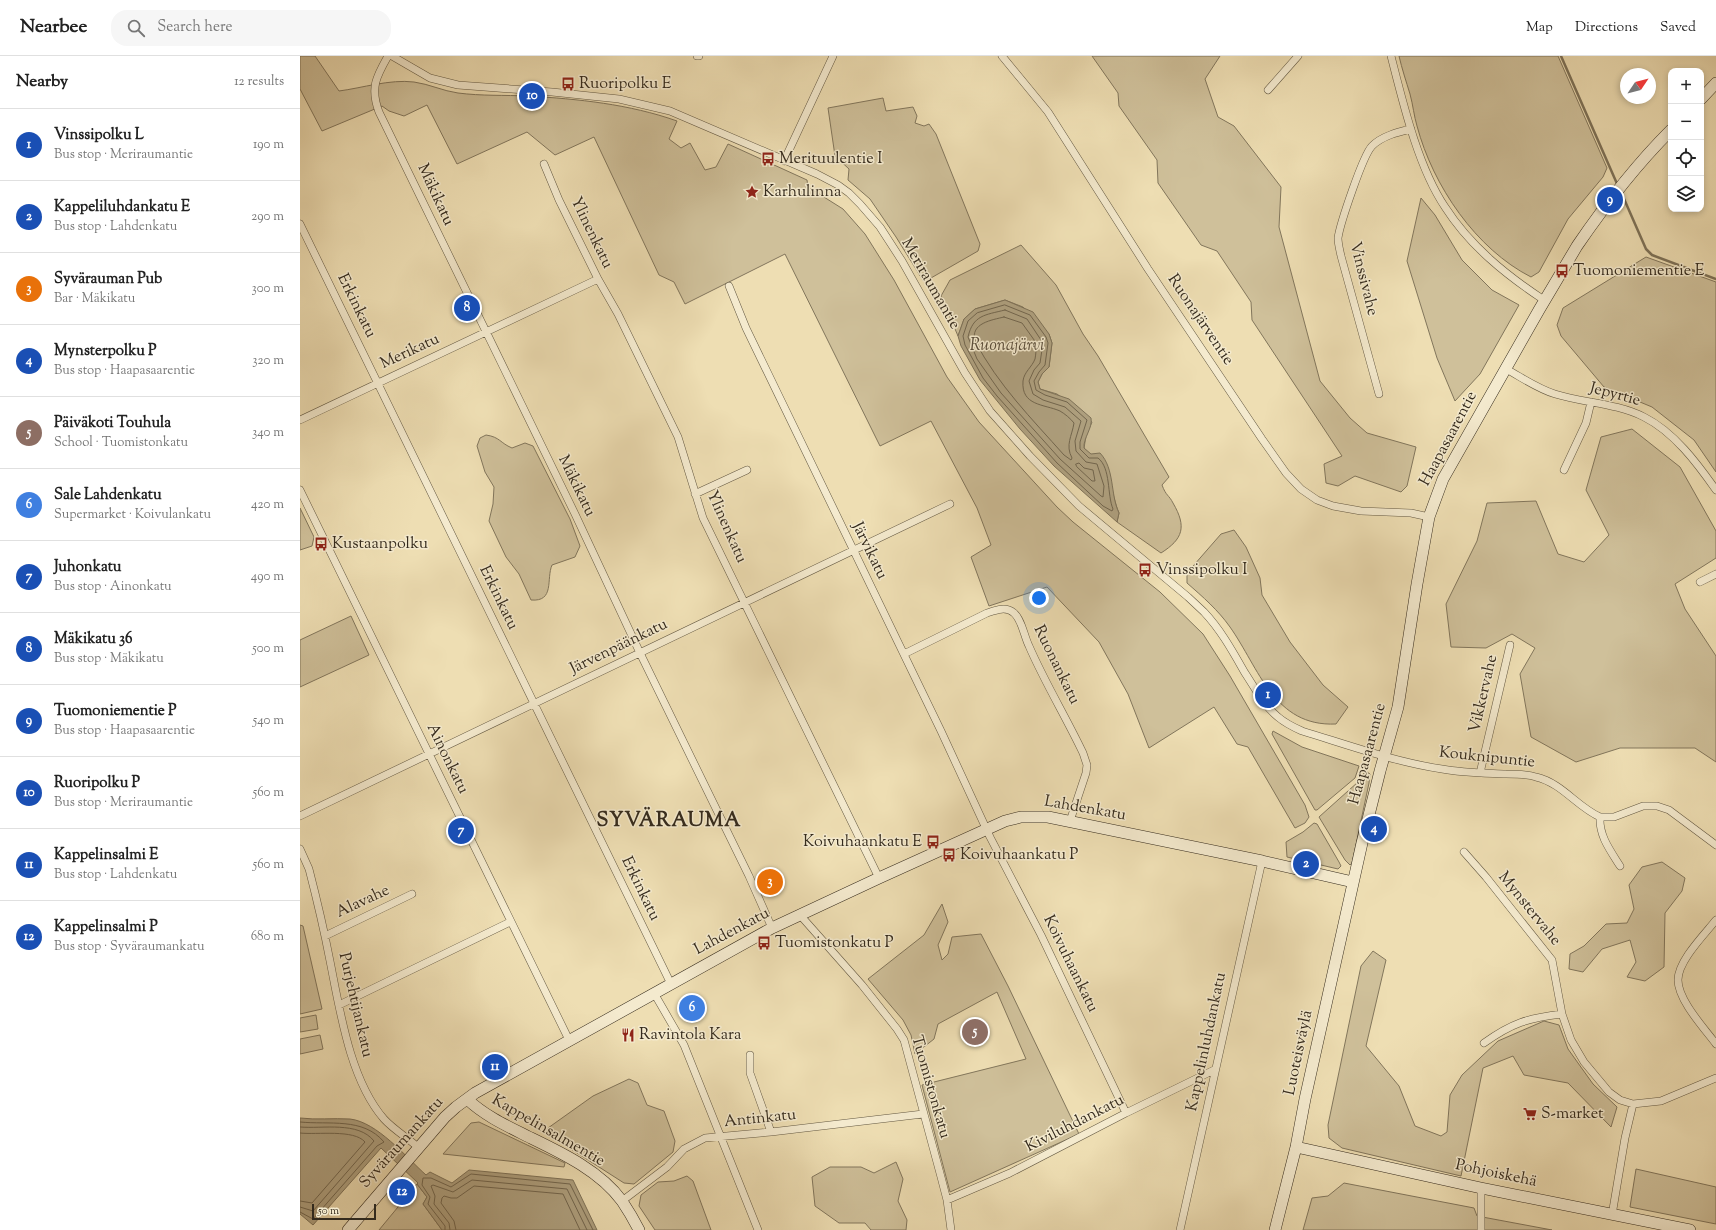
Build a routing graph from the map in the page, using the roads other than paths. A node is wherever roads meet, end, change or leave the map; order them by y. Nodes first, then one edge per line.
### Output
1 (388, 56) edge
2 (392, 56) edge
3 (833, 56) edge
4 (1002, 56) edge
5 (1298, 56) edge
6 (1390, 56) edge
7 (1716, 83) edge
8 (1268, 90) dead end
9 (1704, 96) edge
10 (1411, 129) junction
11 (1668, 133) edge
12 (784, 161) junction
13 (544, 164) dead end
14 (300, 224) edge
15 (598, 279) junction
16 (729, 286) dead end
17 (1544, 300) junction
18 (485, 332) junction
19 (1506, 369) junction
20 (378, 382) junction
21 (1379, 394) dead end
22 (1591, 402) junction
23 (300, 420) edge
24 (747, 470) dead end
25 (1564, 470) dead end
26 (300, 490) edge
27 (1716, 490) edge
28 (695, 494) junction
29 (950, 504) dead end
30 (1429, 517) junction
31 (853, 550) junction
32 (1716, 574) edge
33 (1700, 582) dead end
34 (745, 601) junction
35 (1510, 644) dead end
36 (640, 653) junction
37 (904, 654) junction
38 (533, 704) junction
39 (1384, 755) junction
40 (429, 756) junction
41 (1480, 773) junction
42 (300, 816) edge
43 (1600, 817) junction
44 (1070, 821) junction
45 (986, 828) junction
46 (1716, 845) edge
47 (300, 849) edge
48 (1464, 852) dead end
49 (1262, 861) junction
50 (1620, 866) dead end
51 (878, 878) junction
52 (1353, 882) junction
53 (412, 894) dead end
54 (800, 915) junction
55 (1716, 920) edge
56 (510, 922) junction
57 (772, 928) junction
58 (325, 936) junction
59 (671, 984) junction
60 (654, 993) junction
61 (339, 1004) junction
62 (1562, 1014) junction
63 (569, 1040) junction
64 (1484, 1043) dead end
65 (1716, 1044) edge
66 (750, 1055) dead end
67 (1214, 1070) junction
68 (1716, 1078) edge
69 (467, 1099) junction
70 (1633, 1104) junction
71 (1126, 1113) junction
72 (923, 1114) junction
73 (771, 1132) junction
74 (720, 1138) junction
75 (1296, 1147) junction
76 (416, 1151) junction
77 (1481, 1188) junction
78 (947, 1200) junction
79 (622, 1201) junction
80 (1612, 1215) junction
81 (348, 1230) edge
82 (639, 1230) edge
83 (758, 1230) edge
84 (951, 1230) edge
85 (1180, 1230) edge
86 (1275, 1230) edge
87 (1481, 1230) edge
88 (1690, 1230) edge

1 - 18 street, Mäkikatu
2 - 12 street, Meriraumantie
3 - 12 street
4 - 30 street, Ruonajärventie
5 - 8 street
6 - 10 street
7 - 9 main road
10 - 17 street
10 - 21 street, Vinssivahe
11 - 17 main road, Haapasaarentie
12 - 39 street, Meriraumantie
13 - 15 street, Ylinenkatu
14 - 20 street, Erkinkatu
15 - 18 street, Merikatu
15 - 28 street, Ylinenkatu
16 - 31 street, Järvikatu
17 - 19 main road, Haapasaarentie
18 - 20 street, Merikatu
18 - 36 street, Mäkikatu
19 - 22 street, Jepyrtie
19 - 30 main road, Haapasaarentie
20 - 23 street, Merikatu
20 - 38 street, Erkinkatu
22 - 25 street
22 - 27 street, Jepyrtie
24 - 28 street
26 - 40 street, Ainonkatu
28 - 34 street, Ylinenkatu
29 - 31 street, Järvenpäänkatu
30 - 39 main road, Haapasaarentie
31 - 34 street, Järvenpäänkatu
31 - 37 street, Järvikatu
32 - 33 street
34 - 36 street, Järvenpäänkatu
34 - 51 street, Ylinenkatu
35 - 41 street, Vikkervahe
36 - 38 street, Järvenpäänkatu
36 - 57 street, Mäkikatu
37 - 44 street, Ruonankatu
37 - 45 street, Järvikatu
38 - 40 street, Järvenpäänkatu
38 - 59 street, Erkinkatu
39 - 41 street, Kouknipuntie
39 - 52 main road, Haapasaarentie
40 - 42 street, Järvenpäänkatu
40 - 56 street, Ainonkatu
41 - 43 street, Kouknipuntie
43 - 46 street
43 - 50 street
44 - 45 main road, Lahdenkatu
44 - 49 main road, Lahdenkatu
45 - 51 main road, Lahdenkatu
45 - 71 street, Koivuhaankatu
47 - 58 street, Purjehtijankatu
48 - 62 street, Mynstervahe
49 - 52 main road, Lahdenkatu
49 - 67 street, Kappelinluhdankatu
51 - 54 main road, Lahdenkatu
52 - 75 main road, Luoteisväylä
53 - 58 street, Alavahe
54 - 57 main road, Lahdenkatu
54 - 72 street, Tuomistonkatu
55 - 65 street
56 - 61 street
56 - 63 street, Ainonkatu
57 - 59 main road, Lahdenkatu
58 - 61 street, Purjehtijankatu
59 - 60 main road, Lahdenkatu
60 - 63 main road, Lahdenkatu
60 - 74 street
61 - 76 street, Purjehtijankatu
62 - 64 street
62 - 70 street, Mynstervahe
63 - 69 main road, Lahdenkatu
66 - 73 street
67 - 71 street, Kiviluhdankatu
67 - 85 street, Kappelinluhdankatu
68 - 70 street
69 - 76 main road, Syväraumankatu
69 - 79 main road, Kappelinsalmentie
70 - 80 street
71 - 78 street, Kiviluhdankatu
72 - 73 street, Antinkatu
72 - 78 street, Tuomistonkatu
73 - 74 street, Antinkatu
74 - 79 street, Antinkatu
74 - 83 street
75 - 77 main road, Pohjoiskehä
75 - 86 main road, Luoteisväylä
76 - 81 main road, Syväraumankatu
77 - 80 main road, Pohjoiskehä
77 - 87 street
78 - 84 street, Tuomistonkatu
79 - 82 main road, Kappelinsalmentie
80 - 88 main road, Pohjoiskehä

